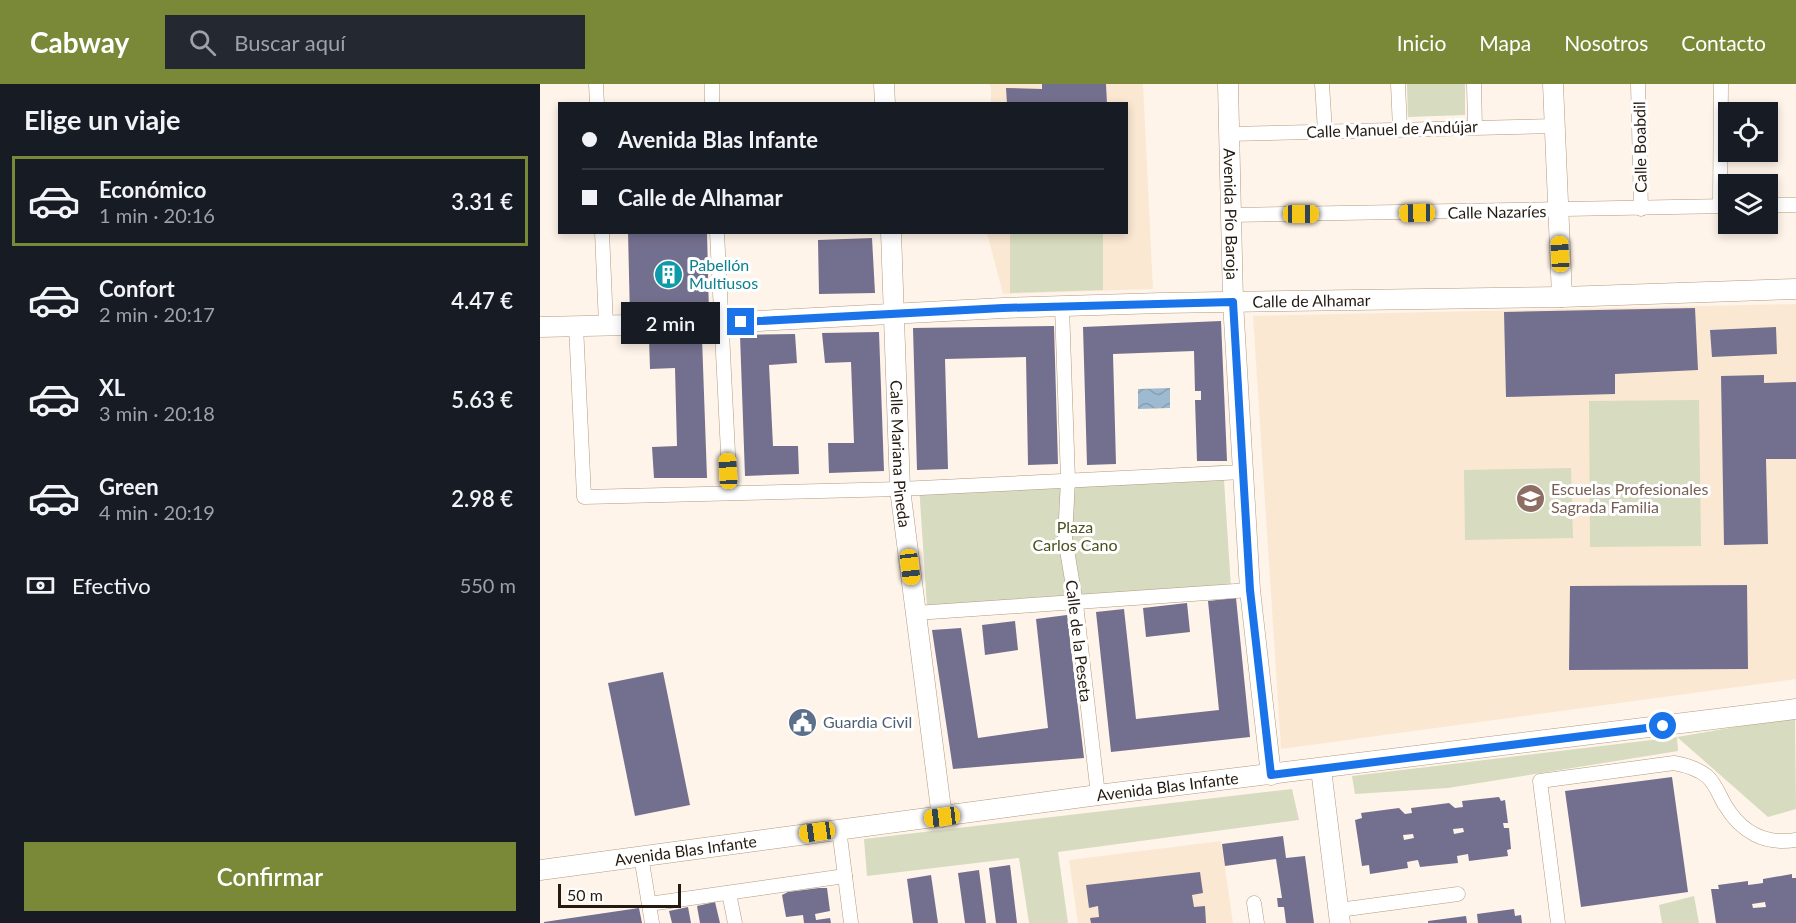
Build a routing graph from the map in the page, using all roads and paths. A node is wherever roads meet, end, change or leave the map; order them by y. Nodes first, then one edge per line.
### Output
1 (596, 84) edge
2 (712, 84) edge
3 (884, 84) edge
4 (1228, 84) edge
5 (1322, 84) edge
6 (1398, 84) edge
7 (1474, 84) edge
8 (1553, 84) edge
9 (1638, 84) edge
10 (1721, 84) edge
11 (597, 102) edge
12 (712, 102) edge
13 (885, 102) edge
14 (1555, 126) junction
15 (1475, 127) junction
16 (1400, 129) junction
17 (1324, 131) junction
18 (1229, 134) junction
19 (1723, 174) edge
20 (1778, 205) edge
21 (1796, 205) edge
22 (1718, 206) edge
23 (1641, 209) junction
24 (1557, 211) junction
25 (1231, 215) junction
26 (602, 234) edge
27 (717, 234) edge
28 (891, 234) edge
29 (1796, 289) edge
30 (1562, 297) junction
31 (1233, 302) junction
32 (1062, 307) junction
33 (894, 316) junction
34 (720, 323) junction
35 (576, 325) junction
36 (606, 325) junction
37 (540, 327) edge
38 (1243, 472) junction
39 (1068, 480) junction
40 (900, 489) junction
41 (730, 492) junction
42 (1250, 590) junction
43 (1076, 603) junction
44 (916, 613) junction
45 (1796, 710) edge
46 (1321, 769) junction
47 (1271, 775) junction
48 (1098, 795) junction
49 (942, 817) junction
50 (838, 829) junction
51 (1796, 840) edge
52 (641, 856) junction
53 (540, 870) edge
54 (845, 876) junction
55 (729, 893) junction
56 (1458, 894) dead end
57 (1254, 903) dead end
58 (649, 904) junction
59 (1339, 916) edge
60 (652, 923) edge
61 (735, 923) edge
62 (851, 923) edge
63 (1257, 923) edge
64 (1558, 923) edge

1 - 11 street
2 - 12 street
3 - 13 street
4 - 18 street, Avenida Pío Baroja
5 - 17 street
6 - 16 street
7 - 15 street
8 - 14 street
9 - 23 street, Calle Boabdil
10 - 19 street
14 - 15 street, Calle Manuel de Andújar
14 - 24 street
15 - 16 street, Calle Manuel de Andújar
16 - 17 street, Calle Manuel de Andújar
17 - 18 street, Calle Manuel de Andújar
18 - 25 street, Avenida Pío Baroja
20 - 21 street
22 - 23 street, Calle Nazaríes
23 - 24 street, Calle Nazaríes
24 - 25 street, Calle Nazaríes
24 - 30 street
25 - 31 street, Avenida Pío Baroja
26 - 36 street
27 - 34 street
28 - 33 street, Calle Mariana Pineda
29 - 30 street, Calle de Alhamar
30 - 31 street, Calle de Alhamar
31 - 32 street, Calle de Alhamar
31 - 38 street, Avenida Pío Baroja
32 - 33 street, Calle de Alhamar
32 - 39 street, Calle de la Peseta
33 - 34 street, Calle de Alhamar
33 - 40 street, Calle Mariana Pineda
34 - 36 street, Calle de Alhamar
34 - 41 street
35 - 36 street, Calle de Alhamar
35 - 37 street, Calle de Alhamar
35 - 41 street
38 - 39 street
38 - 42 street, Avenida Pío Baroja
39 - 40 street
39 - 43 street, Calle de la Peseta
40 - 41 street
40 - 44 street, Calle Mariana Pineda
42 - 43 street
42 - 47 street, Avenida Pío Baroja
43 - 44 street
43 - 48 street, Calle de la Peseta
44 - 49 street, Calle Mariana Pineda
45 - 46 street, Avenida Blas Infante
46 - 47 street, Avenida Blas Infante
46 - 59 street
47 - 48 street, Avenida Blas Infante
48 - 49 street, Avenida Blas Infante
49 - 50 street, Avenida Blas Infante
50 - 52 street, Avenida Blas Infante
50 - 54 street
51 - 64 street
52 - 53 street, Avenida Blas Infante
52 - 58 street
54 - 55 street
54 - 62 street
55 - 58 street
55 - 61 street
56 - 59 street
57 - 63 street
58 - 60 street

